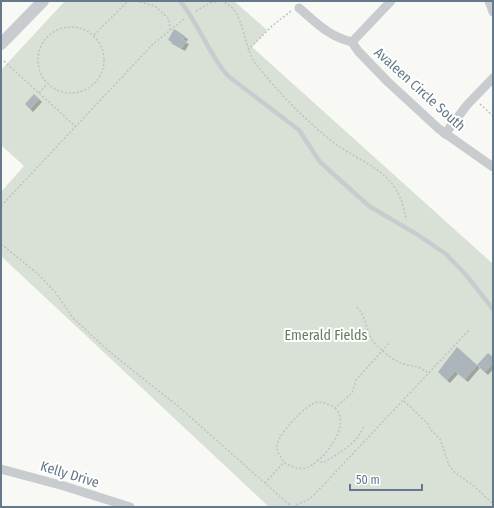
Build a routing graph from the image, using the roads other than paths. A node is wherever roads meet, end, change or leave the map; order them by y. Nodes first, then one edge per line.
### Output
1 (43, 1) edge
2 (180, 1) edge
3 (391, 1) edge
4 (489, 1) edge
5 (299, 8) road end
6 (493, 12) edge
7 (352, 42) junction
8 (1, 44) edge
9 (493, 78) edge
10 (445, 134) junction
11 (493, 167) edge
12 (493, 310) edge
13 (1, 469) edge
14 (130, 507) edge

1 - 8 street
2 - 12 lane
3 - 7 street
4 - 6 street
5 - 7 street
7 - 10 street, Avaleen Circle South
9 - 10 street
10 - 11 street, Avaleen Circle South
13 - 14 street, Kelly Drive

